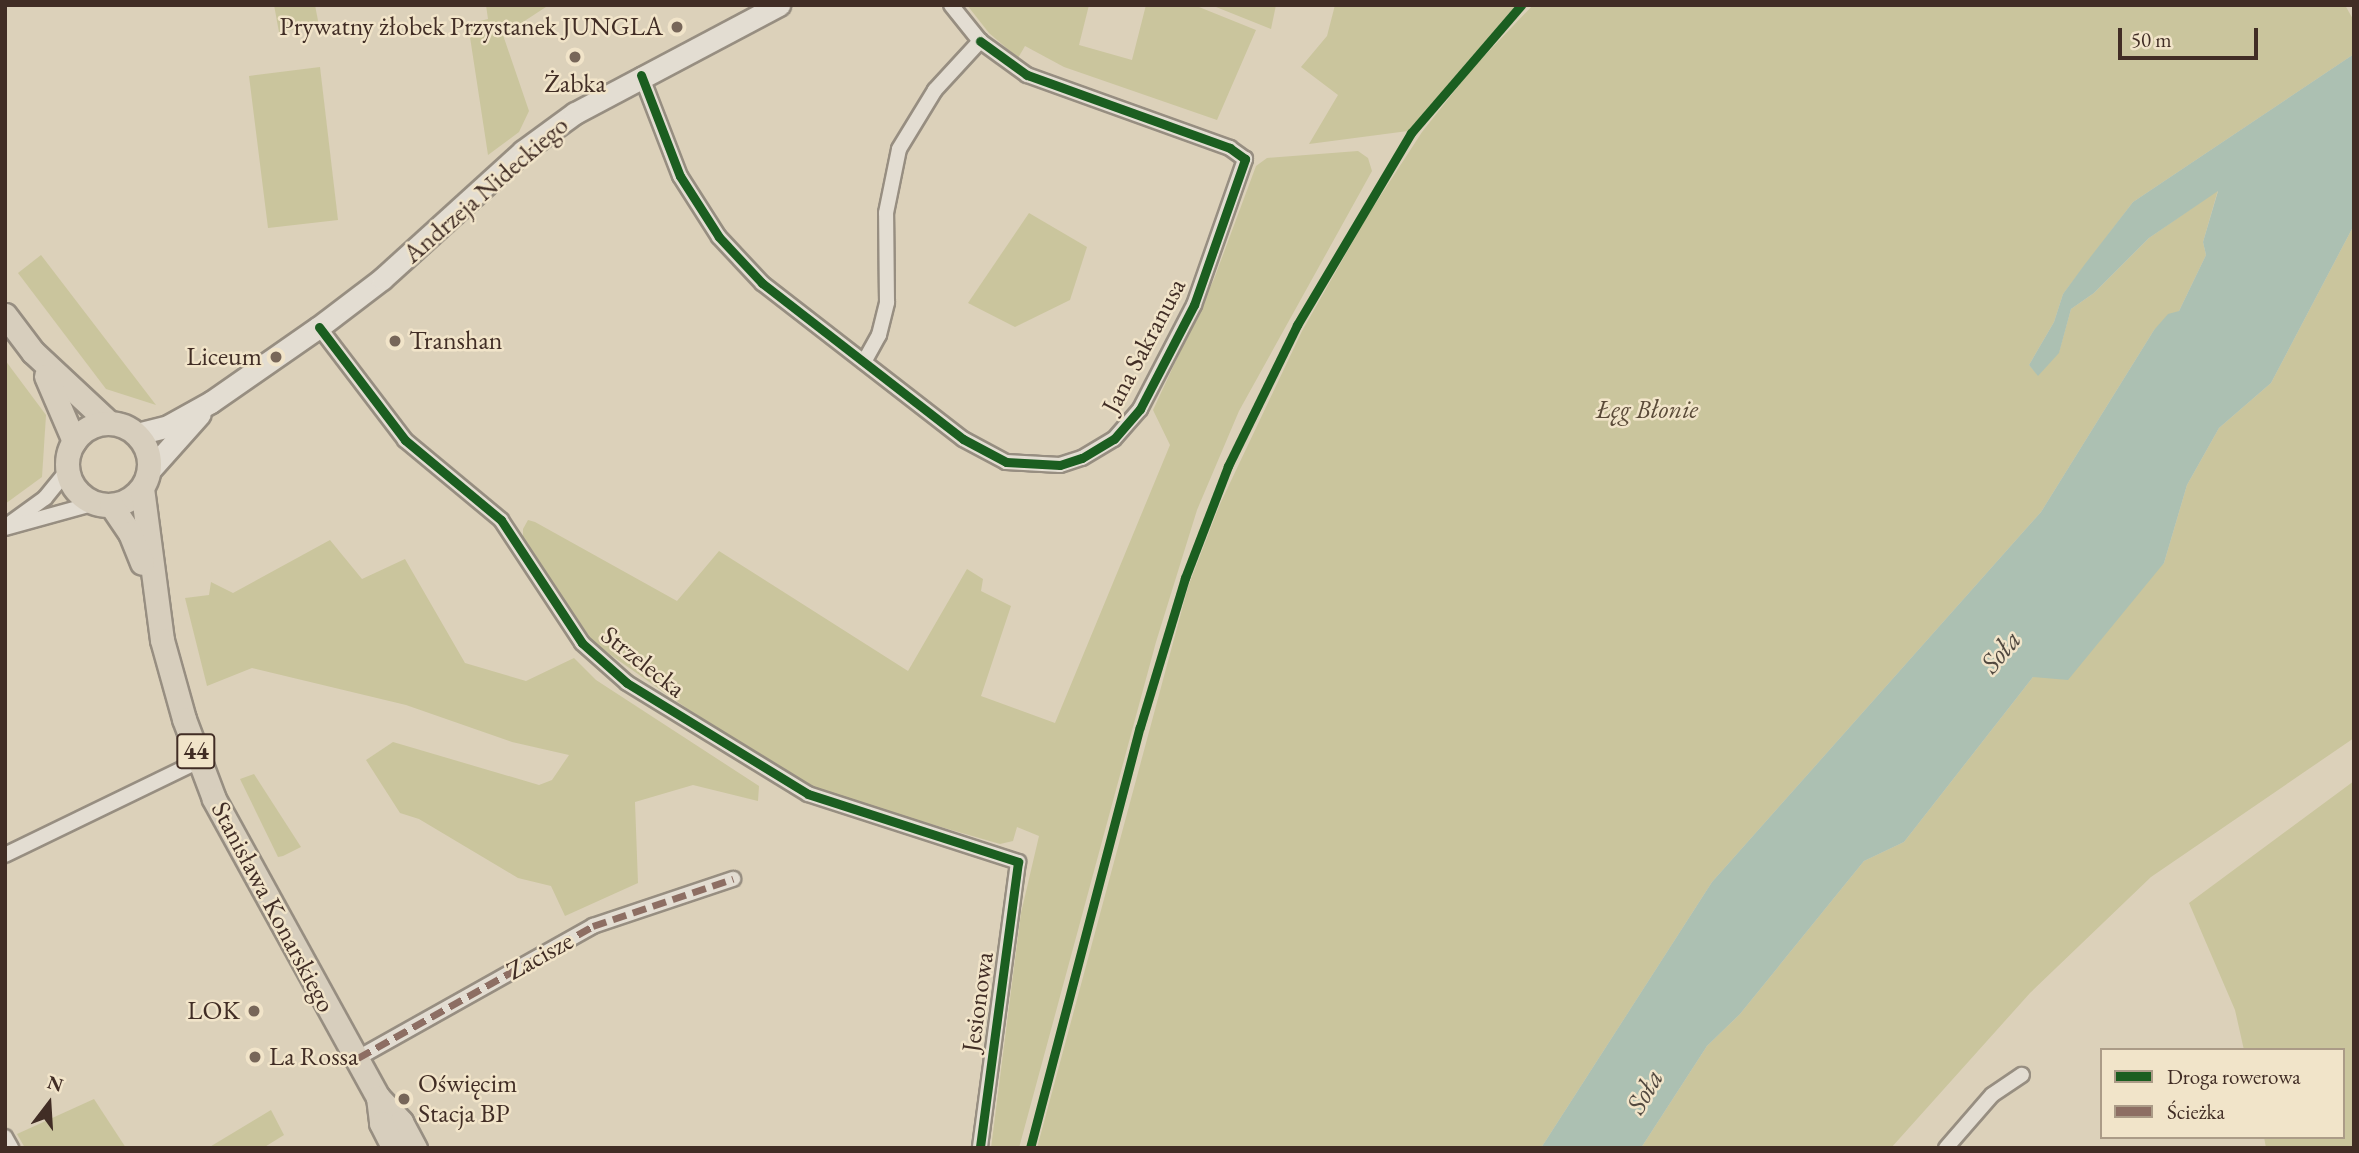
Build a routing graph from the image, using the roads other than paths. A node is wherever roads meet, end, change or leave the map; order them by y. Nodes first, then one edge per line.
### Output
1 (779, 5) edge
2 (951, 5) edge
3 (981, 41) junction
4 (641, 75) junction
5 (5, 315) edge
6 (319, 327) junction
7 (33, 352) junction
8 (863, 362) junction
9 (211, 402) junction
10 (108, 422) junction
11 (137, 434) junction
12 (74, 441) junction
13 (67, 471) junction
14 (145, 480) junction
15 (103, 504) junction
16 (5, 527) edge
17 (152, 589) junction
18 (199, 761) junction
19 (5, 855) edge
20 (1018, 862) joint
21 (733, 879) dead end
22 (358, 1058) junction
23 (2022, 1075) dead end
24 (378, 1097) junction
25 (5, 1137) edge
26 (11, 1148) edge
27 (394, 1148) edge
28 (415, 1148) edge
29 (980, 1148) edge
30 (1946, 1148) edge

1 - 4 street, Andrzeja Nideckiego
2 - 3 street
3 - 8 street
3 - 8 street, Jana Sakranusa
4 - 6 street, Andrzeja Nideckiego
4 - 8 street, Jana Sakranusa
5 - 7 main road
6 - 9 street, Andrzeja Nideckiego
6 - 20 street, Strzelecka
7 - 10 main road
7 - 12 main road
9 - 11 street, Andrzeja Nideckiego
9 - 14 street, Andrzeja Nideckiego
10 - 11 main road
10 - 12 main road
11 - 14 main road, Stanisława Konarskiego / 44
12 - 13 main road
13 - 15 main road, Stanisława Konarskiego / 44
13 - 16 street
14 - 15 main road
14 - 17 main road, Stanisława Konarskiego / 44
15 - 16 street
15 - 17 main road, Stanisława Konarskiego / 44
17 - 18 main road, Stanisława Konarskiego / 44
18 - 19 street
18 - 22 main road, Stanisława Konarskiego / 44
20 - 29 street, Jesionowa
21 - 22 street, Zacisze
22 - 24 main road, Stanisława Konarskiego / 44
23 - 30 street
24 - 27 main road, Stanisława Konarskiego / 44
24 - 28 main road, Stanisława Konarskiego / 44
25 - 26 street

